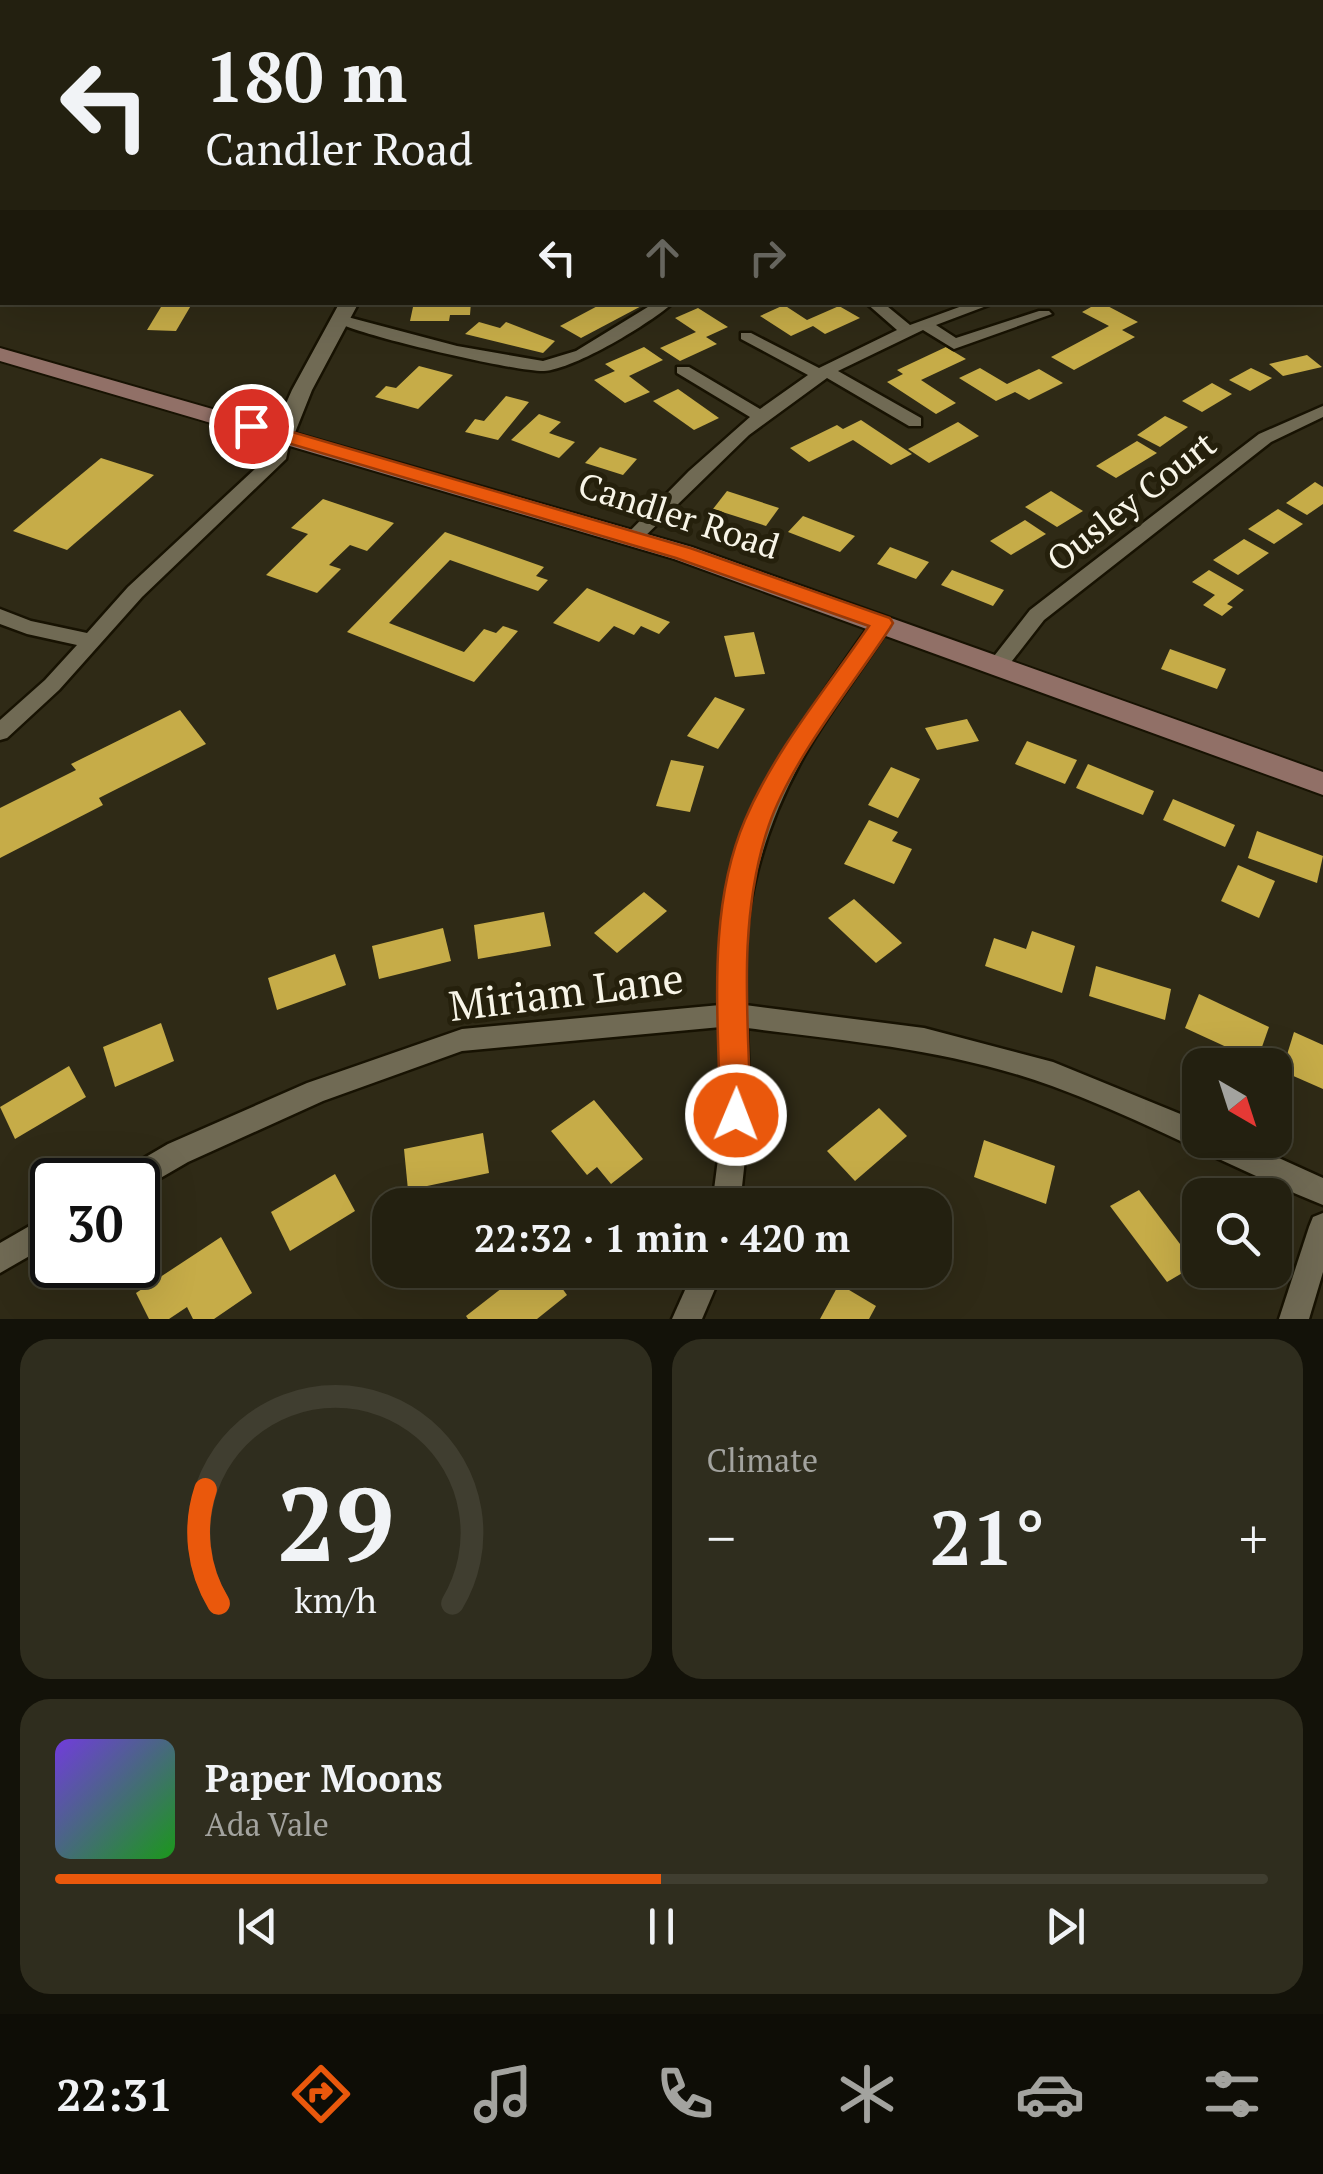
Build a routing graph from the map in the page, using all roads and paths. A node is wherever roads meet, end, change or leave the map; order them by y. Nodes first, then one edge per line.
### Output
1 (662, 305) edge
2 (877, 305) edge
3 (935, 305) edge
4 (981, 305) edge
5 (345, 312) edge
6 (1044, 314) dead end
7 (949, 316) junction
8 (917, 328) junction
9 (746, 336) dead end
10 (0, 354) edge
11 (682, 370) dead end
12 (824, 373) junction
13 (1323, 410) edge
14 (762, 417) junction
15 (916, 422) dead end
16 (284, 435) junction
17 (633, 538) junction
18 (0, 616) edge
19 (882, 623) junction
20 (91, 641) junction
21 (998, 665) junction
22 (0, 732) edge
23 (1323, 784) edge
24 (733, 1014) junction
25 (1182, 1128) edge
26 (1249, 1158) edge
27 (160, 1164) edge
28 (728, 1188) edge
29 (1323, 1192) edge
30 (1323, 1228) edge
31 (30, 1240) edge
32 (0, 1258) edge
33 (701, 1288) edge
34 (687, 1319) edge
35 (1294, 1319) edge

1 - 5 street
2 - 8 street
3 - 7 street
4 - 7 street
5 - 16 street
6 - 8 street
7 - 8 street
8 - 12 street
9 - 12 street
10 - 16 main road, Candler Road
11 - 14 street
12 - 14 street
12 - 15 street
13 - 21 street, Ousley Court
14 - 17 street
16 - 17 main road, Candler Road
16 - 20 street
17 - 19 main road, Candler Road
18 - 20 street
19 - 21 main road, Candler Road
19 - 24 street
20 - 22 street
21 - 23 main road, Candler Road
24 - 25 street, Miriam Lane
24 - 27 street, Miriam Lane
24 - 28 street
26 - 29 street
30 - 35 street
31 - 32 street
33 - 34 street

